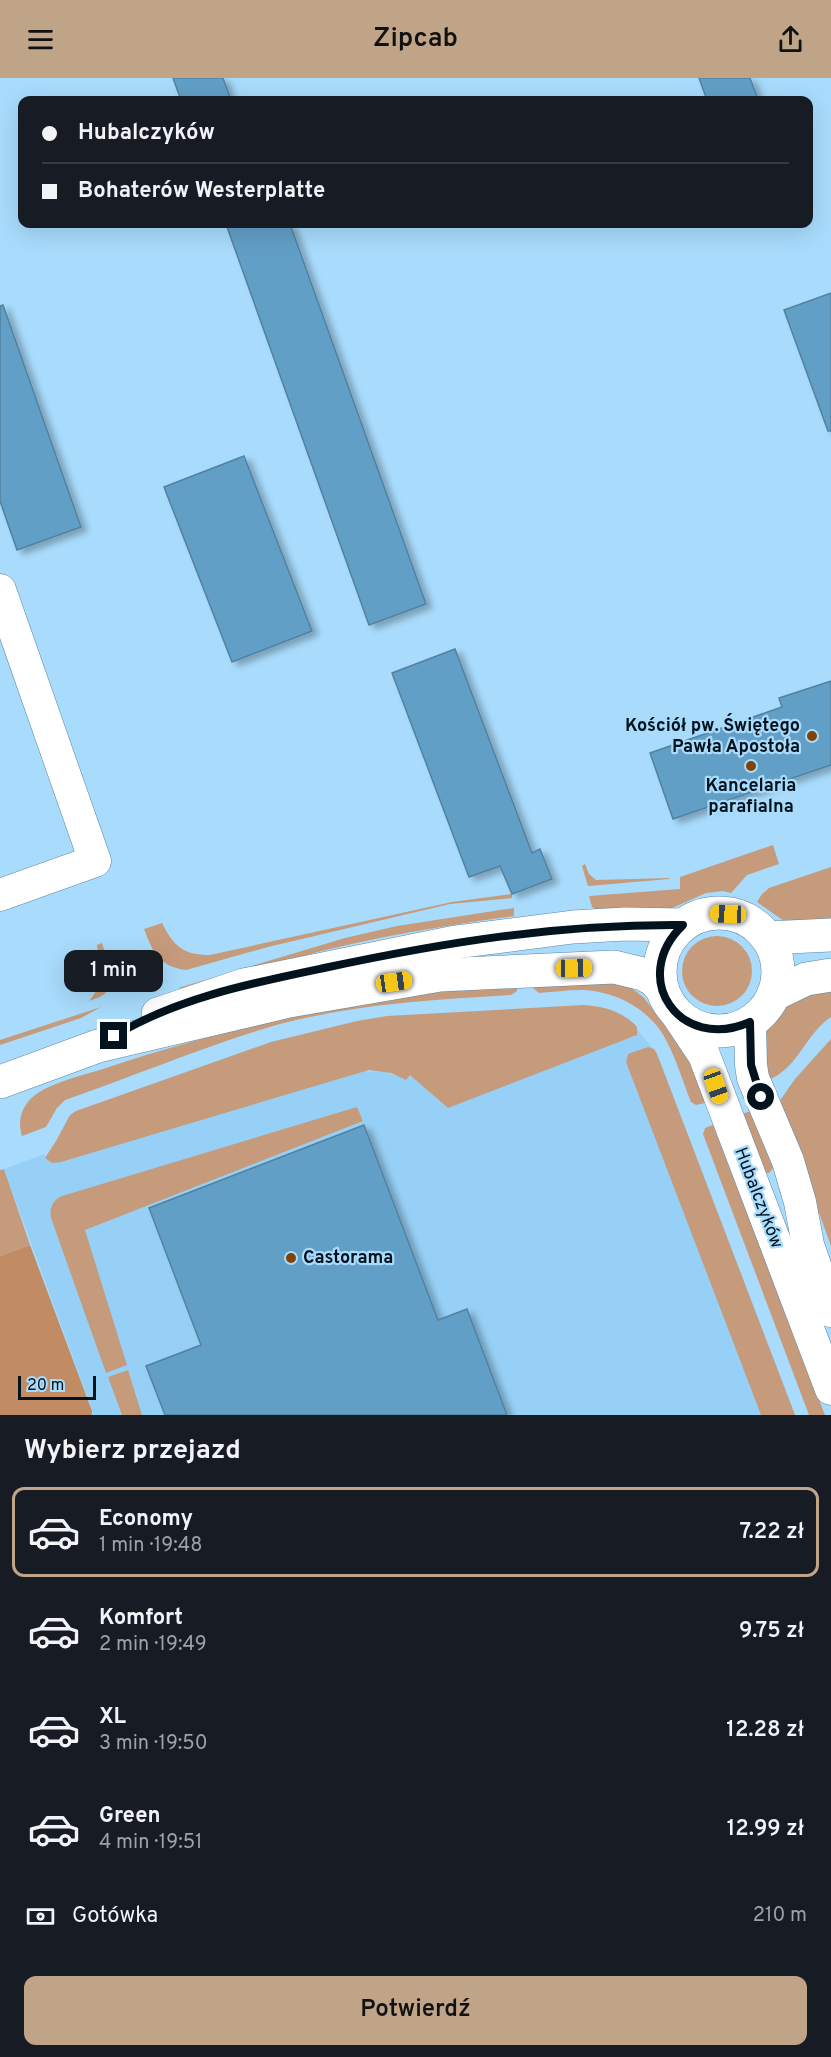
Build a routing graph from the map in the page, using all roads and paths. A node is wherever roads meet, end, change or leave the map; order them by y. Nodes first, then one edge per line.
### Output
1 (0, 590) edge
2 (0, 895) edge
3 (683, 925) junction
4 (831, 935) edge
5 (767, 938) junction
6 (831, 975) edge
7 (773, 995) junction
8 (669, 1001) junction
9 (750, 1022) junction
10 (98, 1046) junction
11 (0, 1082) edge
12 (831, 1311) edge
13 (831, 1389) edge

1 - 2 street
3 - 5 main road
3 - 8 main road
3 - 10 main road
4 - 5 main road
5 - 7 main road
6 - 7 main road
7 - 9 main road
8 - 9 main road
8 - 10 main road
8 - 13 street, Hubalczyków
9 - 12 street, Hubalczyków
10 - 11 main road

